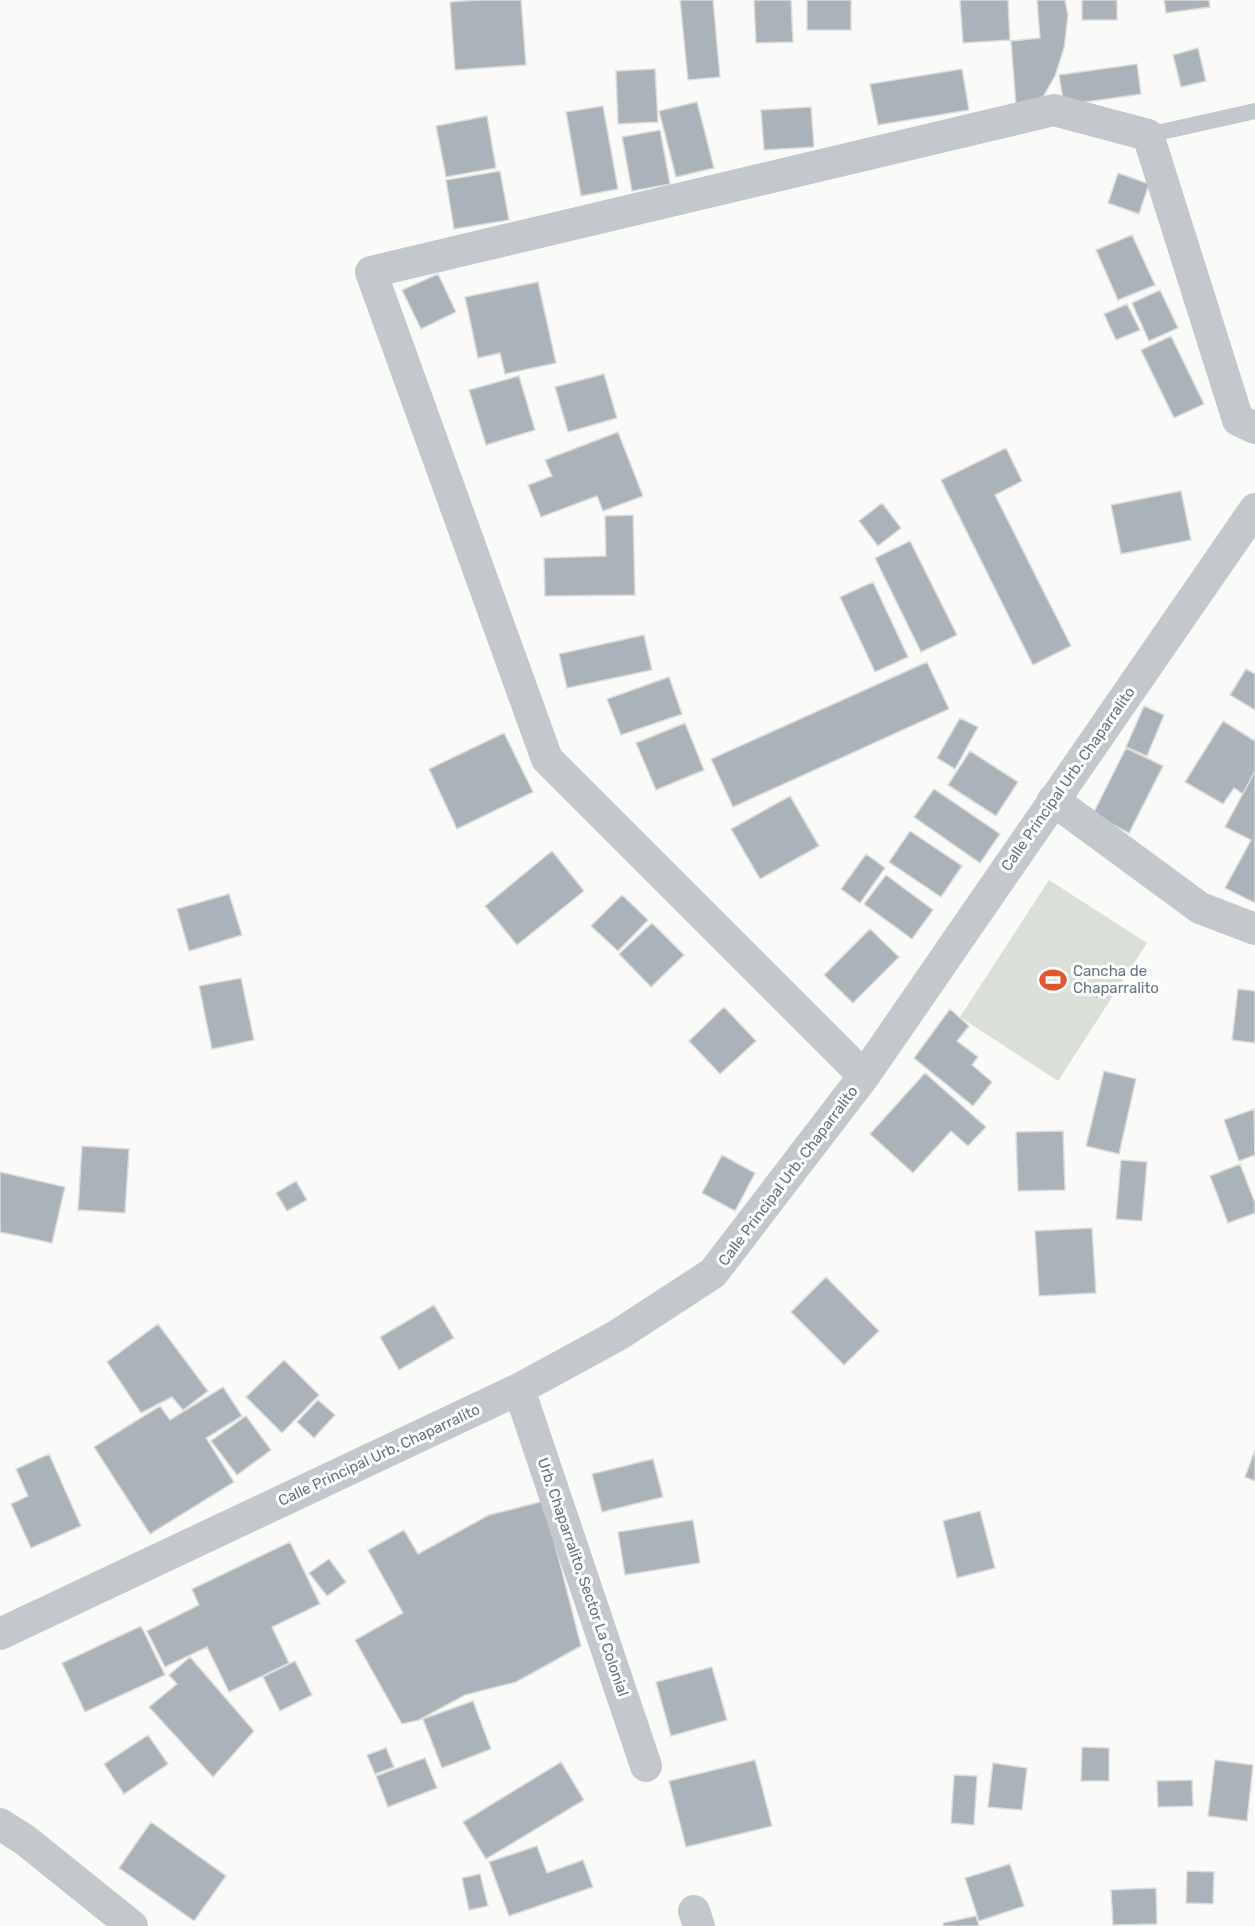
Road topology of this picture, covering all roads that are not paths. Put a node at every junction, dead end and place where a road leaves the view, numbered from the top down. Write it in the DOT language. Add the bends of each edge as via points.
graph roads {
  1 [pos="1255,111"];
  2 [pos="1148,135"];
  3 [pos="1255,428"];
  4 [pos="1255,509"];
  5 [pos="1053,800"];
  6 [pos="1255,929"];
  7 [pos="864,1076"];
  8 [pos="519,1389"];
  9 [pos="0,1634"];
  10 [pos="646,1766"];
  11 [pos="8,1835"];
  12 [pos="132,1926"];
  1 -- 2 [label="lane"];
  2 -- 3 [label="street" via="1238,420"];
  2 -- 7 [label="street" via="1054,110 371,272 547,759"];
  4 -- 5 [label="street, Calle Principal Urb. Chaparralito"];
  5 -- 6 [label="street" via="1200,908"];
  5 -- 7 [label="street, Calle Principal Urb. Chaparralito"];
  7 -- 8 [label="street, Calle Principal Urb. Chaparralito" via="713,1273 618,1335"];
  8 -- 9 [label="street, Calle Principal Urb. Chaparralito"];
  8 -- 10 [label="street, Urb. Chaparralito, Sector La Colonial"];
  11 -- 12 [label="street"];
}
